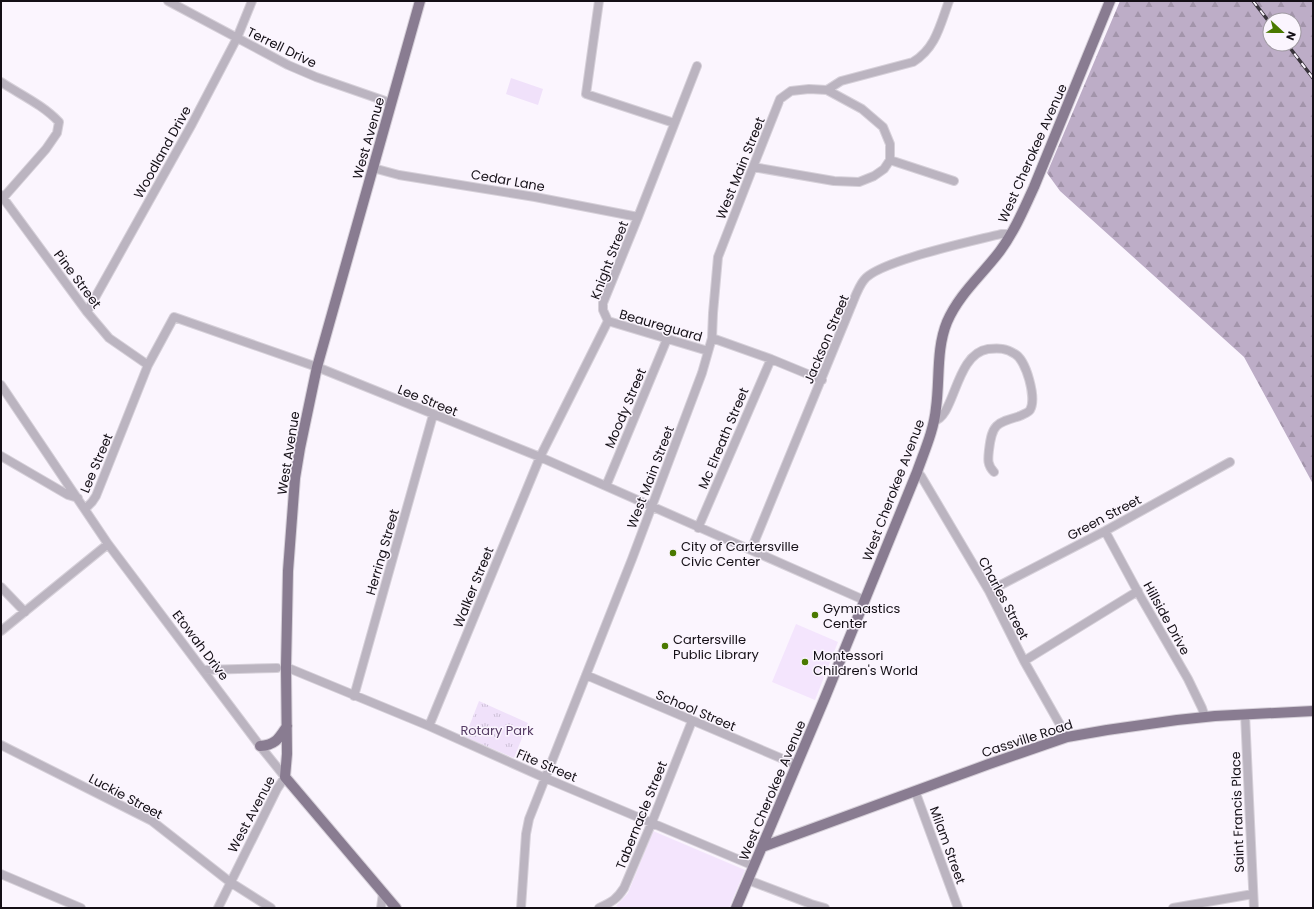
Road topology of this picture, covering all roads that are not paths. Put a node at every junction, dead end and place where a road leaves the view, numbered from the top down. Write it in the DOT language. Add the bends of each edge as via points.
graph roads {
  1 [pos="168,1"];
  2 [pos="252,1"];
  3 [pos="420,1"];
  4 [pos="600,1"];
  5 [pos="949,1"];
  6 [pos="1110,1"];
  7 [pos="237,38"];
  8 [pos="697,66"];
  9 [pos="1,82"];
  10 [pos="827,90"];
  11 [pos="391,103"];
  12 [pos="674,123"];
  13 [pos="890,160"];
  14 [pos="753,167"];
  15 [pos="373,168"];
  16 [pos="954,181"];
  17 [pos="2,196"];
  18 [pos="638,217"];
  19 [pos="1011,234"];
  20 [pos="88,312"];
  21 [pos="608,322"];
  22 [pos="712,338"];
  23 [pos="667,339"];
  24 [pos="708,351"];
  25 [pos="771,359"];
  26 [pos="148,365"];
  27 [pos="317,367"];
  28 [pos="822,380"];
  29 [pos="1,385"];
  30 [pos="433,415"];
  31 [pos="934,421"];
  32 [pos="1,456"];
  33 [pos="540,457"];
  34 [pos="1230,462"];
  35 [pos="917,472"];
  36 [pos="994,472"];
  37 [pos="606,486"];
  38 [pos="78,498"];
  39 [pos="652,506"];
  40 [pos="84,509"];
  41 [pos="698,528"];
  42 [pos="1105,531"];
  43 [pos="108,544"];
  44 [pos="751,550"];
  45 [pos="1,587"];
  46 [pos="988,591"];
  47 [pos="1138,591"];
  48 [pos="864,600"];
  49 [pos="25,612"];
  50 [pos="1,631"];
  51 [pos="1024,661"];
  52 [pos="282,668"];
  53 [pos="203,670"];
  54 [pos="586,675"];
  55 [pos="354,696"];
  56 [pos="1313,711"];
  57 [pos="1245,714"];
  58 [pos="1205,717"];
  59 [pos="692,721"];
  60 [pos="287,726"];
  61 [pos="429,726"];
  62 [pos="1067,737"];
  63 [pos="1,745"];
  64 [pos="260,746"];
  65 [pos="797,765"];
  66 [pos="285,777"];
  67 [pos="545,778"];
  68 [pos="915,791"];
  69 [pos="652,822"];
  70 [pos="771,825"];
  71 [pos="789,837"];
  72 [pos="762,847"];
  73 [pos="754,866"];
  74 [pos="1,874"];
  75 [pos="748,880"];
  76 [pos="230,882"];
  77 [pos="383,893"];
  78 [pos="1253,894"];
  79 [pos="67,905"];
  80 [pos="810,906"];
  81 [pos="81,908"];
  82 [pos="218,908"];
  83 [pos="271,908"];
  84 [pos="381,908"];
  85 [pos="396,908"];
  86 [pos="521,908"];
  87 [pos="599,908"];
  88 [pos="736,908"];
  89 [pos="825,908"];
  90 [pos="958,908"];
  91 [pos="1173,908"];
  92 [pos="1254,908"];
  1 -- 7 [label="street, Terrell Drive"];
  2 -- 7 [label="street, Woodland Drive"];
  3 -- 11 [label="main road, West Avenue"];
  4 -- 12 [label="street" via="586,94"];
  5 -- 10 [label="street" via="934,42 923,56 913,62 841,81"];
  6 -- 19 [label="main road, West Cherokee Avenue" via="1034,187"];
  7 -- 11 [label="street, Terrell Drive" via="288,66"];
  7 -- 20 [label="street, Woodland Drive"];
  8 -- 12 [label="street, Knight Street"];
  9 -- 17 [label="street" via="59,122 57,133 46,148"];
  10 -- 13 [label="street" via="862,109 883,127 890,144"];
  10 -- 14 [label="street, West Main Street" via="791,91 780,99"];
  11 -- 15 [label="main road, West Avenue"];
  12 -- 18 [label="street, Knight Street"];
  13 -- 14 [label="street" via="884,169 859,182 834,181"];
  13 -- 16 [label="street"];
  14 -- 22 [label="street, West Main Street" via="718,257"];
  15 -- 18 [label="street, Cedar Lane" via="399,175"];
  15 -- 27 [label="main road, West Avenue"];
  17 -- 20 [label="street, Pine Street"];
  18 -- 21 [label="street, Knight Street" via="603,304"];
  19 -- 28 [label="street, Jackson Street" via="1001,234 941,249 888,265 874,272 864,280 850,309"];
  19 -- 31 [label="main road, West Cherokee Avenue" via="961,297 946,324 940,352"];
  20 -- 26 [label="street, Pine Street" via="109,338"];
  21 -- 23 [label="street, Beaureguard"];
  21 -- 33 [label="street"];
  22 -- 24 [label="street, West Main Street"];
  22 -- 25 [label="street"];
  23 -- 24 [label="street, Beaureguard"];
  23 -- 37 [label="street, Moody Street"];
  24 -- 39 [label="street, West Main Street"];
  25 -- 28 [label="street"];
  25 -- 41 [label="street, Mc Elreath Street"];
  26 -- 27 [label="street, Lee Street" via="174,317"];
  26 -- 40 [label="street, Lee Street" via="96,496"];
  27 -- 30 [label="street, Lee Street"];
  27 -- 52 [label="main road, West Avenue" via="295,478"];
  28 -- 44 [label="street, Jackson Street"];
  29 -- 38 [label="street, Etowah Drive"];
  30 -- 33 [label="street, Lee Street"];
  30 -- 55 [label="street, Herring Street"];
  31 -- 35 [label="main road, West Cherokee Avenue"];
  31 -- 36 [label="street" via="937,421 946,410 966,366 974,355 998,348 1018,356 1025,368 1032,391 1032,403 1027,413 996,424 990,440 988,460"];
  32 -- 38 [label="street" via="68,495"];
  33 -- 37 [label="street, Lee Street"];
  33 -- 61 [label="street, Walker Street"];
  34 -- 42 [label="street, Green Street"];
  35 -- 46 [label="street, Charles Street"];
  35 -- 48 [label="main road, West Cherokee Avenue"];
  37 -- 39 [label="street, Lee Street"];
  38 -- 40 [label="street, Etowah Drive"];
  39 -- 41 [label="street, Lee Street"];
  39 -- 54 [label="street, West Main Street"];
  40 -- 43 [label="street, Etowah Drive"];
  41 -- 44 [label="street, Lee Street"];
  42 -- 46 [label="street, Green Street"];
  42 -- 47 [label="street, Hillside Drive"];
  43 -- 49 [label="street"];
  43 -- 53 [label="street, Etowah Drive"];
  44 -- 48 [label="street, Lee Street"];
  45 -- 49 [label="street"];
  46 -- 51 [label="street, Charles Street"];
  47 -- 51 [label="street"];
  47 -- 58 [label="street, Hillside Drive" via="1188,679"];
  48 -- 65 [label="main road, West Cherokee Avenue"];
  49 -- 50 [label="street"];
  51 -- 62 [label="street, Charles Street"];
  52 -- 53 [label="street, Fite Street"];
  52 -- 55 [label="street, Fite Street"];
  52 -- 60 [label="main road, West Avenue"];
  53 -- 64 [label="street, Etowah Drive"];
  54 -- 59 [label="street, School Street"];
  54 -- 67 [label="street, West Main Street"];
  55 -- 61 [label="street, Fite Street"];
  56 -- 57 [label="main road, Cassville Road"];
  57 -- 58 [label="main road, Cassville Road"];
  57 -- 78 [label="street, Saint Francis Place"];
  58 -- 62 [label="main road, Cassville Road"];
  59 -- 65 [label="street, School Street"];
  59 -- 69 [label="street, Tabernacle Street"];
  60 -- 64 [label="main road" via="274,743"];
  60 -- 66 [label="main road, West Avenue"];
  61 -- 67 [label="street, Fite Street"];
  62 -- 68 [label="main road, Cassville Road"];
  63 -- 76 [label="street, Luckie Street" via="152,821"];
  64 -- 66 [label="street, Etowah Drive"];
  65 -- 70 [label="main road, West Cherokee Avenue"];
  66 -- 76 [label="street, West Avenue"];
  66 -- 77 [label="main road, Etowah Drive"];
  67 -- 69 [label="street, Fite Street"];
  67 -- 86 [label="street, West Main Street" via="526,834"];
  68 -- 71 [label="main road, Cassville Road"];
  68 -- 90 [label="street, Milam Street"];
  69 -- 73 [label="street, Fite Street"];
  69 -- 87 [label="street, Tabernacle Street" via="624,888 618,897"];
  70 -- 71 [label="main road" via="778,833"];
  70 -- 72 [label="main road, West Cherokee Avenue"];
  71 -- 72 [label="main road, Cassville Road"];
  72 -- 73 [label="main road, West Cherokee Avenue"];
  73 -- 75 [label="main road, West Cherokee Avenue"];
  74 -- 79 [label="street"];
  75 -- 80 [label="street"];
  75 -- 88 [label="main road, West Cherokee Avenue"];
  76 -- 82 [label="street, West Avenue"];
  76 -- 83 [label="street, Luckie Street"];
  77 -- 84 [label="street"];
  77 -- 85 [label="main road, Etowah Drive"];
  78 -- 91 [label="street"];
  78 -- 92 [label="street, Saint Francis Place"];
  79 -- 81 [label="street"];
  80 -- 89 [label="street"];
}
